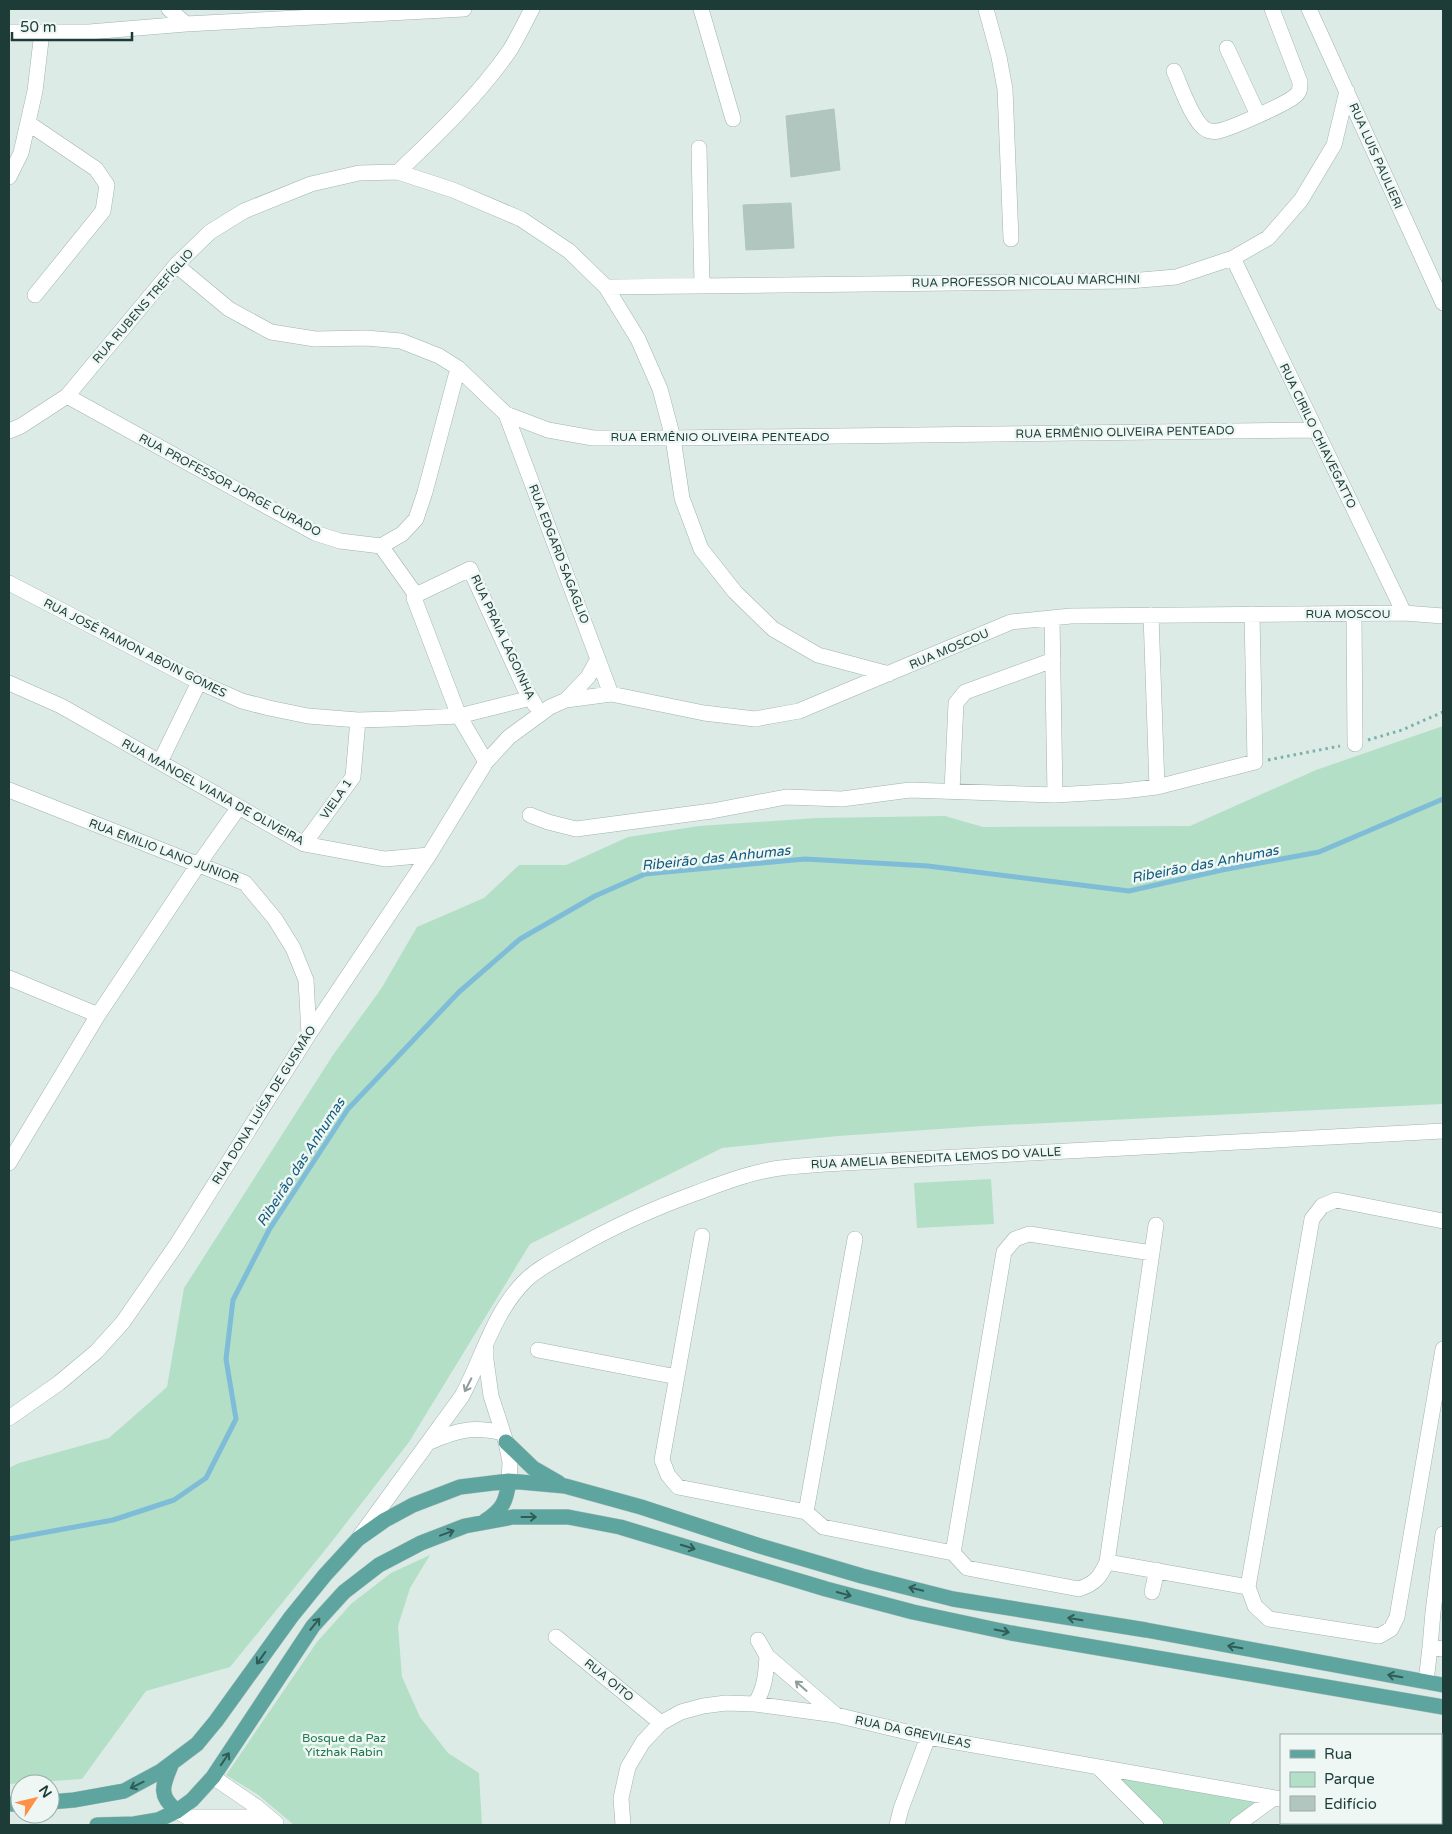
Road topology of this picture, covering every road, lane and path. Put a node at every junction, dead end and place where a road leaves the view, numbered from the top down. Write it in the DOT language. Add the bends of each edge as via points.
graph roads {
  1 [pos="168,9"];
  2 [pos="464,9"];
  3 [pos="532,9"];
  4 [pos="701,9"];
  5 [pos="986,9"];
  6 [pos="1272,9"];
  7 [pos="1309,9"];
  8 [pos="186,24"];
  9 [pos="9,32"];
  10 [pos="42,32"];
  11 [pos="1227,48"];
  12 [pos="1174,71"];
  13 [pos="1347,91"];
  14 [pos="1258,115"];
  15 [pos="733,120"];
  16 [pos="28,123"];
  17 [pos="699,148"];
  18 [pos="398,172"];
  19 [pos="9,177"];
  20 [pos="1011,239"];
  21 [pos="1233,258"];
  22 [pos="176,265"];
  23 [pos="702,285"];
  24 [pos="606,287"];
  25 [pos="35,295"];
  26 [pos="1443,303"];
  27 [pos="458,368"];
  28 [pos="67,396"];
  29 [pos="506,414"];
  30 [pos="1316,430"];
  31 [pos="9,431"];
  32 [pos="673,438"];
  33 [pos="381,546"];
  34 [pos="9,583"];
  35 [pos="416,595"];
  36 [pos="1404,613"];
  37 [pos="1252,614"];
  38 [pos="1354,614"];
  39 [pos="1151,615"];
  40 [pos="1443,616"];
  41 [pos="1052,618"];
  42 [pos="598,659"];
  43 [pos="1053,660"];
  44 [pos="889,674"];
  45 [pos="199,682"];
  46 [pos="9,683"];
  47 [pos="611,694"];
  48 [pos="566,700"];
  49 [pos="533,702"];
  50 [pos="1443,712"];
  51 [pos="458,716"];
  52 [pos="358,720"];
  53 [pos="1355,744"];
  54 [pos="160,762"];
  55 [pos="486,762"];
  56 [pos="1255,762"];
  57 [pos="1157,787"];
  58 [pos="9,790"];
  59 [pos="952,791"];
  60 [pos="1055,795"];
  61 [pos="238,807"];
  62 [pos="530,814"];
  63 [pos="304,844"];
  64 [pos="429,855"];
  65 [pos="198,865"];
  66 [pos="9,978"];
  67 [pos="98,1015"];
  68 [pos="309,1034"];
  69 [pos="1443,1131"];
  70 [pos="9,1163"];
  71 [pos="1443,1221"];
  72 [pos="1156,1225"];
  73 [pos="702,1236"];
  74 [pos="855,1239"];
  75 [pos="1152,1253"];
  76 [pos="486,1340"];
  77 [pos="1443,1349"];
  78 [pos="538,1350"];
  79 [pos="676,1377"];
  80 [pos="9,1418"];
  81 [pos="505,1438"];
  82 [pos="428,1443"];
  83 [pos="509,1480"];
  84 [pos="565,1486"];
  85 [pos="806,1512"];
  86 [pos="481,1523"];
  87 [pos="1443,1534"];
  88 [pos="358,1540"];
  89 [pos="953,1553"];
  90 [pos="1107,1562"];
  91 [pos="1157,1570"];
  92 [pos="1248,1587"];
  93 [pos="1152,1592"];
  94 [pos="556,1637"];
  95 [pos="758,1640"];
  96 [pos="1437,1648"];
  97 [pos="767,1656"];
  98 [pos="1426,1682"];
  99 [pos="1443,1685"];
  100 [pos="755,1704"];
  101 [pos="1443,1707"];
  102 [pos="836,1715"];
  103 [pos="662,1723"];
  104 [pos="928,1737"];
  105 [pos="172,1763"];
  106 [pos="1098,1767"];
  107 [pos="213,1777"];
  108 [pos="1278,1798"];
  109 [pos="60,1801"];
  110 [pos="177,1812"];
  111 [pos="97,1825"];
  112 [pos="277,1825"];
  113 [pos="623,1825"];
  114 [pos="897,1825"];
  115 [pos="1156,1825"];
  116 [pos="1237,1825"];
  1 -- 8 [label="street"];
  2 -- 8 [label="street"];
  3 -- 18 [label="street" via="511,48 482,88"];
  4 -- 15 [label="street"];
  5 -- 20 [label="street" via="1006,89"];
  6 -- 14 [label="street" via="1294,61 1300,90 1295,96"];
  7 -- 13 [label="street, RUA LUIS PAULIERI"];
  8 -- 10 [label="street" via="88,32"];
  9 -- 10 [label="street"];
  10 -- 16 [label="street"];
  11 -- 14 [label="street"];
  12 -- 14 [label="street" via="1193,114 1208,130 1219,131"];
  13 -- 21 [label="street, RUA PROFESSOR NICOLAU MARCHINI" via="1334,145 1301,200 1268,238"];
  13 -- 26 [label="street, RUA LUIS PAULIERI"];
  16 -- 19 [label="street" via="21,152"];
  16 -- 25 [label="street" via="96,169 107,185 102,211"];
  17 -- 23 [label="street"];
  18 -- 22 [label="street, RUA RUBENS TREFÍGLIO" via="359,173 311,184 244,211 210,232"];
  18 -- 24 [label="street, RUA RUBENS TREFÍGLIO" via="453,190 521,219 570,251"];
  21 -- 23 [label="street, RUA PROFESSOR NICOLAU MARCHINI" via="1176,276 1128,281"];
  21 -- 30 [label="street, RUA CIRILO CHIAVEGATTO"];
  22 -- 27 [label="street, RUA ERMÊNIO OLIVEIRA PENTEADO" via="229,309 272,332 315,339 401,341 439,356"];
  22 -- 28 [label="street, RUA RUBENS TREFÍGLIO"];
  23 -- 24 [label="street, RUA PROFESSOR NICOLAU MARCHINI"];
  24 -- 32 [label="street, RUA RUBENS TREFÍGLIO" via="638,339 660,389"];
  27 -- 29 [label="street, RUA ERMÊNIO OLIVEIRA PENTEADO"];
  27 -- 33 [label="street" via="416,520 402,534"];
  28 -- 31 [label="street, RUA RUBENS TREFÍGLIO"];
  28 -- 33 [label="street, RUA PROFESSOR JORGE CURADO" via="315,533 340,541"];
  29 -- 32 [label="street, RUA ERMÊNIO OLIVEIRA PENTEADO" via="548,430 593,438"];
  29 -- 42 [label="street, RUA EDGARD SAGAGLIO"];
  30 -- 32 [label="street, RUA ERMÊNIO OLIVEIRA PENTEADO"];
  30 -- 36 [label="street, RUA CIRILO CHIAVEGATTO"];
  32 -- 44 [label="street, RUA RUBENS TREFÍGLIO" via="682,498 701,549 735,592 773,629 818,655"];
  33 -- 35 [label="street"];
  34 -- 45 [label="street, RUA JOSÉ RAMON ABOIN GOMES"];
  35 -- 49 [label="street, RUA PRAIA LAGOINHA" via="470,569"];
  35 -- 51 [label="street" via="414,598"];
  36 -- 38 [label="street, RUA MOSCOU"];
  36 -- 40 [label="street, RUA MOSCOU"];
  37 -- 38 [label="street, RUA MOSCOU"];
  37 -- 39 [label="street, RUA MOSCOU"];
  37 -- 56 [label="street"];
  38 -- 53 [label="street"];
  39 -- 41 [label="street, RUA MOSCOU"];
  39 -- 57 [label="street"];
  41 -- 43 [label="street"];
  41 -- 44 [label="street, RUA MOSCOU" via="1011,622"];
  42 -- 47 [label="street, RUA EDGARD SAGAGLIO"];
  42 -- 48 [label="street" via="588,677"];
  43 -- 59 [label="street" via="964,692 956,703"];
  43 -- 60 [label="street"];
  44 -- 47 [label="street, RUA MOSCOU" via="799,711 755,719 704,713"];
  45 -- 52 [label="street, RUA JOSÉ RAMON ABOIN GOMES" via="242,701 269,708 308,716"];
  45 -- 54 [label="street"];
  46 -- 54 [label="street, RUA MANOEL VIANA DE OLIVEIRA" via="61,706"];
  47 -- 48 [label="street, RUA MOSCOU"];
  48 -- 55 [label="street, RUA MOSCOU" via="550,707 509,737"];
  49 -- 51 [label="street, RUA JOSÉ RAMON ABOIN GOMES"];
  50 -- 53 [label="path" via="1402,730"];
  51 -- 52 [label="street, RUA JOSÉ RAMON ABOIN GOMES"];
  51 -- 55 [label="street"];
  52 -- 63 [label="street, VIELA 1" via="353,777"];
  53 -- 56 [label="path"];
  54 -- 61 [label="street, RUA MANOEL VIANA DE OLIVEIRA"];
  55 -- 64 [label="street, RUA DONA LUÍSA DE GUSMÃO"];
  56 -- 57 [label="street"];
  57 -- 60 [label="street"];
  58 -- 65 [label="street, RUA EMILIO LANO JUNIOR"];
  59 -- 60 [label="street"];
  59 -- 62 [label="street" via="910,790 842,799 786,797 712,812 576,829"];
  61 -- 63 [label="street, RUA MANOEL VIANA DE OLIVEIRA"];
  61 -- 65 [label="street"];
  63 -- 64 [label="street, RUA MANOEL VIANA DE OLIVEIRA" via="385,860"];
  64 -- 68 [label="street, RUA DONA LUÍSA DE GUSMÃO"];
  65 -- 67 [label="street"];
  65 -- 68 [label="street, RUA EMILIO LANO JUNIOR" via="245,883 275,919 293,948 306,980"];
  66 -- 67 [label="street"];
  67 -- 70 [label="street"];
  68 -- 80 [label="street, RUA DONA LUÍSA DE GUSMÃO" via="177,1244 123,1322 96,1352"];
  69 -- 76 [label="street, RUA AMELIA BENEDITA LEMOS DO VALLE" via="778,1168 729,1181 595,1236 526,1280 504,1306"];
  71 -- 92 [label="street" via="1336,1200 1322,1206 1312,1220"];
  72 -- 75 [label="street"];
  73 -- 79 [label="street"];
  74 -- 85 [label="street"];
  75 -- 89 [label="street" via="1029,1234 1015,1239 1004,1252"];
  75 -- 90 [label="street"];
  76 -- 81 [label="street" via="490,1396"];
  76 -- 82 [label="street, RUA AMELIA BENEDITA LEMOS DO VALLE, one-way" via="462,1396"];
  77 -- 92 [label="street" via="1397,1617 1391,1629 1379,1636 1269,1619 1255,1606"];
  78 -- 79 [label="street"];
  79 -- 85 [label="street" via="662,1460 668,1476 678,1487"];
  81 -- 82 [label="street" via="485,1429 470,1429"];
  81 -- 83 [label="street" via="510,1462"];
  81 -- 84 [label="main road" via="533,1468"];
  82 -- 88 [label="street, RUA AMELIA BENEDITA LEMOS DO VALLE"];
  83 -- 84 [label="main road"];
  83 -- 86 [label="main road" via="504,1503 497,1513"];
  83 -- 88 [label="main road" via="460,1487 413,1505"];
  98 -- 84 [label="main road, one-way" via="1146,1630 953,1599 862,1576"];
  85 -- 89 [label="street" via="823,1527"];
  86 -- 101 [label="main road, one-way" via="513,1517 568,1518 620,1527 913,1612 1011,1633"];
  107 -- 86 [label="main road, one-way" via="313,1626 344,1592 379,1565 421,1543"];
  87 -- 96 [label="street" via="1432,1612"];
  88 -- 105 [label="main road, one-way" via="291,1616 216,1722 197,1744"];
  89 -- 90 [label="street" via="967,1568 1080,1589 1102,1574"];
  90 -- 91 [label="street"];
  91 -- 92 [label="street"];
  91 -- 93 [label="street"];
  94 -- 103 [label="street, RUA OITO"];
  95 -- 97 [label="street"];
  96 -- 98 [label="street"];
  97 -- 100 [label="street" via="764,1685"];
  102 -- 97 [label="street, one-way"];
  98 -- 99 [label="main road"];
  100 -- 102 [label="street, RUA DA GREVILEAS"];
  100 -- 103 [label="street, RUA DA GREVILEAS" via="726,1702 703,1706 681,1712"];
  102 -- 104 [label="street, RUA DA GREVILEAS"];
  103 -- 113 [label="street, RUA DA GREVILEAS" via="643,1742 628,1767 621,1798"];
  104 -- 106 [label="street, RUA DA GREVILEAS"];
  104 -- 114 [label="street"];
  105 -- 109 [label="main road, one-way" via="124,1791"];
  105 -- 110 [label="main road" via="164,1795 166,1802"];
  106 -- 108 [label="street, RUA DA GREVILEAS"];
  106 -- 115 [label="street"];
  107 -- 110 [label="main road"];
  107 -- 112 [label="street" via="257,1806"];
  108 -- 116 [label="street"];
  110 -- 111 [label="main road" via="158,1820 134,1824"];
  110 -- 112 [label="street" via="187,1817 249,1817"];
}
